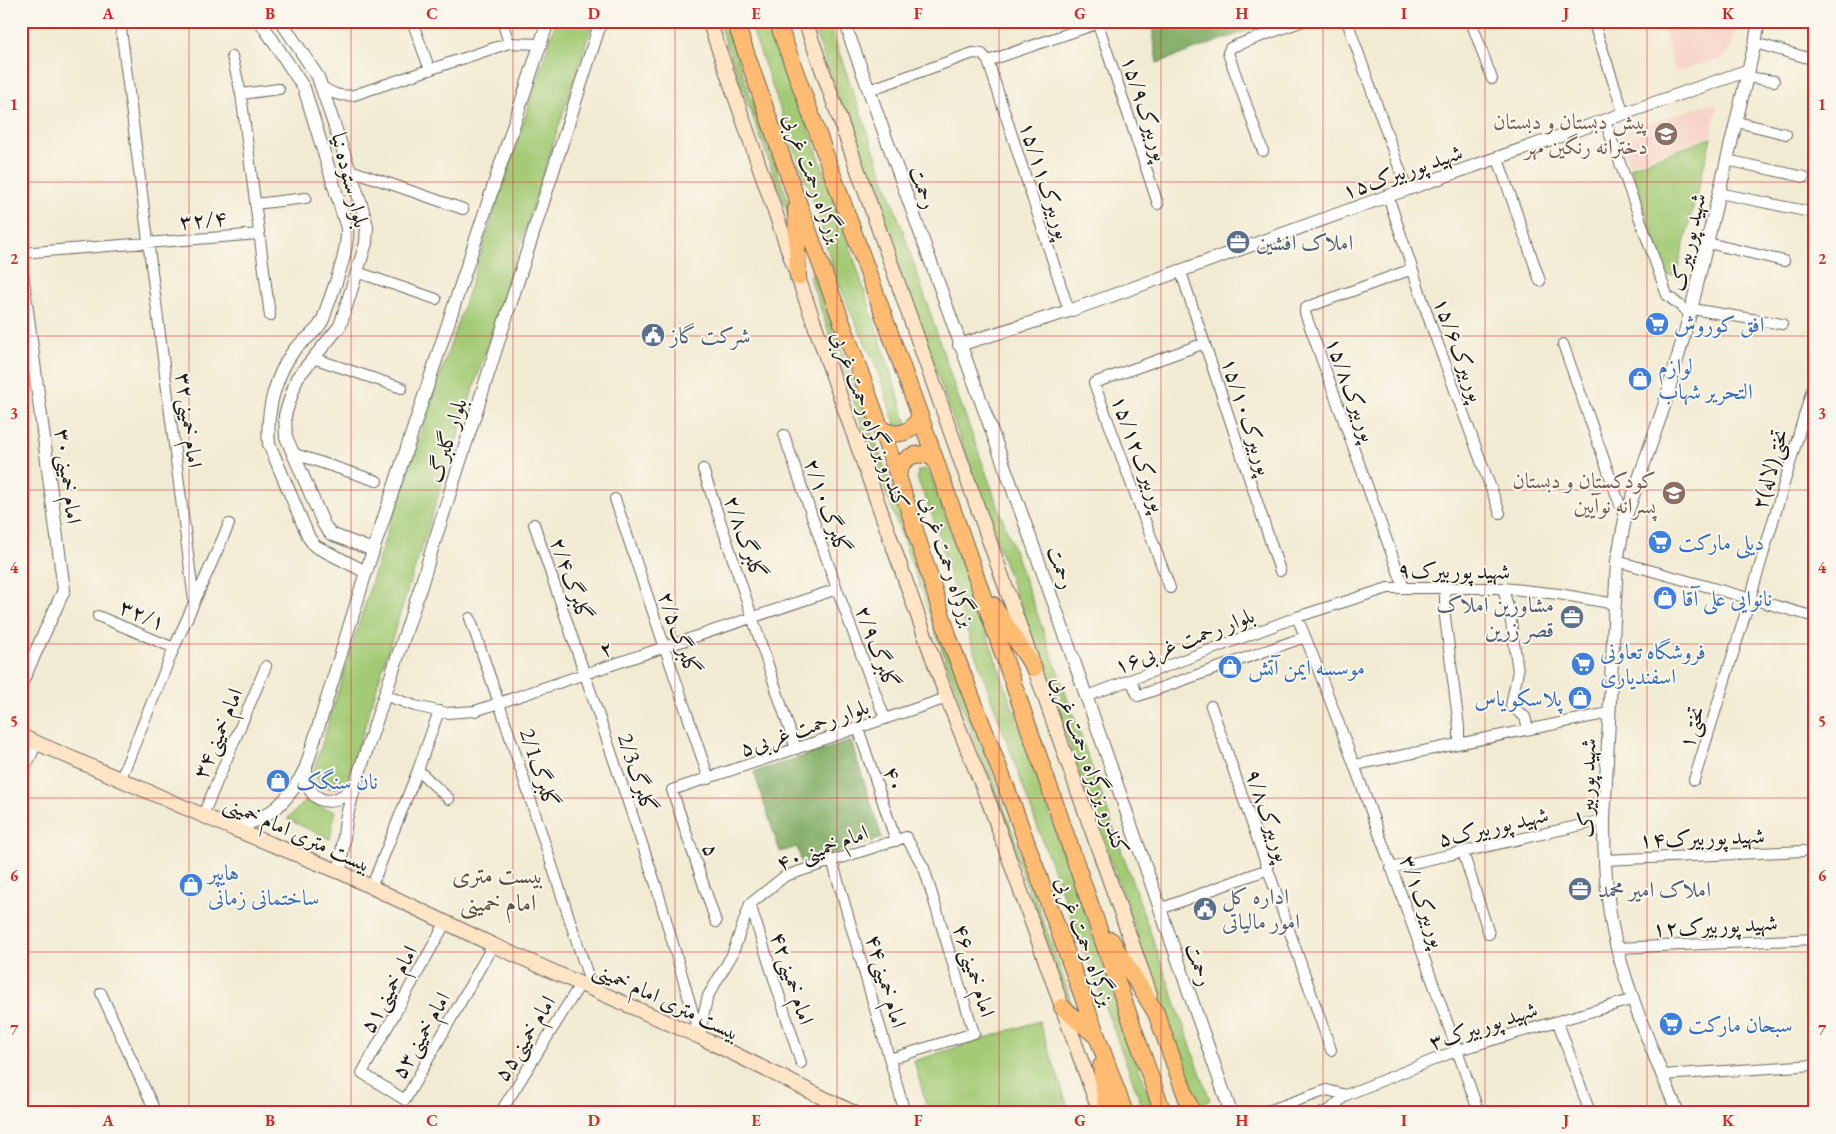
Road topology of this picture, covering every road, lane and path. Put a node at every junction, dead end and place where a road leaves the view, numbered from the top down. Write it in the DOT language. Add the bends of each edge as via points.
graph roads {
  1 [pos="120,21"];
  2 [pos="260,21"];
  3 [pos="281,21"];
  4 [pos="412,21"];
  5 [pos="502,21"];
  6 [pos="548,21"];
  7 [pos="601,21"];
  8 [pos="709,21"];
  9 [pos="735,21"];
  10 [pos="778,21"];
  11 [pos="805,21"];
  12 [pos="844,21"];
  13 [pos="851,21"];
  14 [pos="1303,21"];
  15 [pos="1348,21"];
  16 [pos="1471,21"];
  17 [pos="1593,21"];
  18 [pos="1759,21"];
  19 [pos="850,38"];
  20 [pos="509,43"];
  21 [pos="1755,43"];
  22 [pos="541,44"];
  23 [pos="232,56"];
  24 [pos="1815,60"];
  25 [pos="988,61"];
  26 [pos="430,70"];
  27 [pos="1748,74"];
  28 [pos="1492,79"];
  29 [pos="1774,82"];
  30 [pos="321,86"];
  31 [pos="279,89"];
  32 [pos="869,90"];
  33 [pos="241,94"];
  34 [pos="1624,114"];
  35 [pos="1604,121"];
  36 [pos="1737,122"];
  37 [pos="1786,134"];
  38 [pos="1263,151"];
  39 [pos="1498,158"];
  40 [pos="1727,160"];
  41 [pos="350,170"];
  42 [pos="1804,177"];
  43 [pos="1407,190"];
  44 [pos="1719,193"];
  45 [pos="795,194"];
  46 [pos="1388,196"];
  47 [pos="306,198"];
  48 [pos="255,204"];
  49 [pos="1158,204"];
  50 [pos="463,209"];
  51 [pos="1815,213"];
  52 [pos="259,234"];
  53 [pos="150,243"];
  54 [pos="1708,243"];
  55 [pos="21,253"];
  56 [pos="1784,262"];
  57 [pos="21,265"];
  58 [pos="1412,269"];
  59 [pos="357,272"];
  60 [pos="1180,272"];
  61 [pos="798,277"];
  62 [pos="1540,281"];
  63 [pos="436,299"];
  64 [pos="1069,311"];
  65 [pos="1691,311"];
  66 [pos="270,316"];
  67 [pos="1782,324"];
  68 [pos="1204,343"];
  69 [pos="1563,344"];
  70 [pos="959,345"];
  71 [pos="313,358"];
  72 [pos="1815,379"];
  73 [pos="402,388"];
  74 [pos="920,416"];
  75 [pos="881,430"];
  76 [pos="784,435"];
  77 [pos="292,453"];
  78 [pos="935,459"];
  79 [pos="703,469"];
  80 [pos="898,476"];
  81 [pos="377,482"];
  82 [pos="615,499"];
  83 [pos="1500,513"];
  84 [pos="1625,519"];
  85 [pos="229,524"];
  86 [pos="534,524"];
  87 [pos="340,538"];
  88 [pos="373,550"];
  89 [pos="332,555"];
  90 [pos="1617,560"];
  91 [pos="1280,571"];
  92 [pos="366,572"];
  93 [pos="978,581"];
  94 [pos="1170,588"];
  95 [pos="1404,588"];
  96 [pos="1445,588"];
  97 [pos="1503,588"];
  98 [pos="837,589"];
  99 [pos="1750,599"];
  100 [pos="194,601"];
  101 [pos="1614,604"];
  102 [pos="98,616"];
  103 [pos="753,617"];
  104 [pos="1297,617"];
  105 [pos="1815,617"];
  106 [pos="470,618"];
  107 [pos="1305,637"];
  108 [pos="174,648"];
  109 [pos="666,648"];
  110 [pos="266,666"];
  111 [pos="1034,668"];
  112 [pos="585,674"];
  113 [pos="1131,680"];
  114 [pos="21,684"];
  115 [pos="384,695"];
  116 [pos="1085,697"];
  117 [pos="947,698"];
  118 [pos="499,703"];
  119 [pos="1211,706"];
  120 [pos="439,711"];
  121 [pos="1609,713"];
  122 [pos="885,719"];
  123 [pos="858,728"];
  124 [pos="1528,729"];
  125 [pos="21,736"];
  126 [pos="37,743"];
  127 [pos="1459,743"];
  128 [pos="796,749"];
  129 [pos="1355,765"];
  130 [pos="306,767"];
  131 [pos="418,770"];
  132 [pos="21,777"];
  133 [pos="121,778"];
  134 [pos="709,779"];
  135 [pos="1694,780"];
  136 [pos="355,785"];
  137 [pos="672,790"];
  138 [pos="449,799"];
  139 [pos="203,815"];
  140 [pos="1604,820"];
  141 [pos="234,829"];
  142 [pos="901,839"];
  143 [pos="1803,851"];
  144 [pos="1463,852"];
  145 [pos="832,860"];
  146 [pos="1604,860"];
  147 [pos="1392,868"];
  148 [pos="1268,869"];
  149 [pos="340,872"];
  150 [pos="372,888"];
  151 [pos="750,904"];
  152 [pos="1160,909"];
  153 [pos="1095,914"];
  154 [pos="446,922"];
  155 [pos="716,922"];
  156 [pos="1489,934"];
  157 [pos="1815,939"];
  158 [pos="493,945"];
  159 [pos="1617,948"];
  160 [pos="586,986"];
  161 [pos="101,993"];
  162 [pos="1634,999"];
  163 [pos="1062,1007"];
  164 [pos="1156,1013"];
  165 [pos="1558,1022"];
  166 [pos="700,1037"];
  167 [pos="1097,1038"];
  168 [pos="1331,1050"];
  169 [pos="1458,1050"];
  170 [pos="890,1059"];
  171 [pos="801,1063"];
  172 [pos="1815,1065"];
  173 [pos="362,1073"];
  174 [pos="1662,1074"];
  175 [pos="1346,1095"];
  176 [pos="156,1113"];
  177 [pos="500,1113"];
  178 [pos="854,1113"];
  179 [pos="906,1113"];
  180 [pos="1100,1113"];
  181 [pos="1107,1113"];
  182 [pos="1125,1113"];
  183 [pos="1163,1113"];
  184 [pos="1192,1113"];
  185 [pos="1231,1113"];
  186 [pos="1262,1113"];
  187 [pos="1322,1113"];
  188 [pos="1478,1113"];
  189 [pos="1590,1113"];
  190 [pos="1678,1113"];
  1 -- 53 [label="street, امام خمینی۳۲"];
  2 -- 89 [label="street, بلوار ستوده نیا" via="304,88 347,228 348,240 321,324 295,349 284,365 271,401 267,427 268,444 309,538 315,546"];
  3 -- 30 [label="street, بلوار ستوده نیا"];
  4 -- 26 [label="street"];
  5 -- 20 [label="street"];
  6 -- 22 [label="street, بلوار گلبرگ"];
  7 -- 115 [label="street, بلوار گلبرگ"];
  8 -- 61 [label="main road, کندرو بزرگراه رحمت غربی"];
  9 -- 45 [label="highway, بزرگراه رحمت غربی"];
  10 -- 74 [label="highway, بزرگراه رحمت غربی"];
  11 -- 111 [label="main road, کندرو بزرگراه رحمت غربی"];
  12 -- 19 [label="street"];
  13 -- 19 [label="street"];
  14 -- 38 [label="street" via="1237,45 1228,53"];
  15 -- 43 [label="street"];
  16 -- 28 [label="street"];
  17 -- 34 [label="street"];
  18 -- 21 [label="street, شهید پوربیرک"];
  19 -- 32 [label="street, رحمت"];
  20 -- 22 [label="street"];
  20 -- 26 [label="street"];
  21 -- 24 [label="street"];
  21 -- 27 [label="street, شهید پوربیرک"];
  22 -- 88 [label="street, بلوار گلبرگ"];
  23 -- 33 [label="street"];
  25 -- 32 [label="street" via="982,54 973,52"];
  25 -- 49 [label="street, پوربیرک۱۵/۹" via="1096,24"];
  25 -- 64 [label="street, پوربیرک۱۵/۱۱"];
  26 -- 30 [label="street" via="354,96 334,95"];
  27 -- 29 [label="street"];
  27 -- 34 [label="street, شهید پوربیرک۱۵"];
  27 -- 36 [label="street, شهید پوربیرک"];
  30 -- 41 [label="street, بلوار ستوده نیا"];
  31 -- 33 [label="street"];
  32 -- 70 [label="street, رحمت"];
  33 -- 48 [label="street"];
  34 -- 35 [label="street, شهید پوربیرک۱۵"];
  35 -- 39 [label="street, شهید پوربیرک۱۵"];
  35 -- 65 [label="street" via="1667,296"];
  36 -- 37 [label="street"];
  36 -- 40 [label="street, شهید پوربیرک"];
  39 -- 43 [label="street, شهید پوربیرک۱۵"];
  39 -- 62 [label="street"];
  40 -- 42 [label="street"];
  40 -- 44 [label="street, شهید پوربیرک"];
  41 -- 50 [label="street"];
  41 -- 59 [label="street, بلوار ستوده نیا" via="367,226 366,243"];
  43 -- 46 [label="street, شهید پوربیرک۱۵"];
  44 -- 51 [label="street"];
  44 -- 54 [label="street, شهید پوربیرک"];
  45 -- 61 [label="highway"];
  45 -- 75 [label="highway, بزرگراه رحمت غربی"];
  46 -- 58 [label="street, پوربیرک۱۵/۶"];
  46 -- 60 [label="street, شهید پوربیرک۱۵"];
  47 -- 48 [label="street"];
  48 -- 52 [label="street"];
  52 -- 53 [label="street, ۳۲/۴"];
  52 -- 66 [label="street"];
  53 -- 55 [label="street, ۳۲/۴"];
  53 -- 100 [label="street, امام خمینی۳۲"];
  54 -- 56 [label="street"];
  54 -- 65 [label="street, شهید پوربیرک"];
  57 -- 114 [label="street, امام خمینی۳۰" via="64,590"];
  58 -- 83 [label="street, پوربیرک۱۵/۶"];
  58 -- 95 [label="street, پوربیرک۱۵/۸" via="1305,309"];
  59 -- 63 [label="street"];
  59 -- 71 [label="street, بلوار ستوده نیا" via="340,326"];
  60 -- 64 [label="street, شهید پوربیرک۱۵"];
  60 -- 68 [label="street, پوربیرک۱۵/۱۰"];
  61 -- 117 [label="main road, کندرو بزرگراه رحمت غربی"];
  64 -- 70 [label="street, شهید پوربیرک۱۵"];
  65 -- 67 [label="street"];
  65 -- 84 [label="street, شهید پوربیرک" via="1664,406"];
  68 -- 91 [label="street, پوربیرک۱۵/۱۰"];
  68 -- 94 [label="street, پوربیرک۱۵/۱۲" via="1094,383"];
  69 -- 84 [label="street"];
  70 -- 116 [label="street, رحمت"];
  71 -- 73 [label="street"];
  71 -- 77 [label="street, بلوار ستوده نیا" via="296,378 285,415 286,437"];
  72 -- 99 [label="street, ۲تختی(لاله)"];
  74 -- 75 [label="highway" via="917,424 904,433"];
  74 -- 78 [label="highway, بزرگراه رحمت غربی"];
  75 -- 80 [label="highway, بزرگراه رحمت غربی"];
  76 -- 98 [label="street, گلبرگ۲/۱۰"];
  77 -- 81 [label="street"];
  77 -- 87 [label="street, بلوار ستوده نیا" via="324,525 330,534"];
  78 -- 80 [label="highway" via="922,454 908,457 902,462"];
  78 -- 93 [label="highway, بزرگراه رحمت غربی"];
  79 -- 103 [label="street, گلبرگ۲/۸"];
  80 -- 167 [label="highway, بزرگراه رحمت غربی" via="949,638"];
  82 -- 109 [label="street, گلبرگ۲/۵"];
  84 -- 90 [label="street, شهید پوربیرک"];
  85 -- 100 [label="street"];
  86 -- 112 [label="street, گلبرگ۲/۴"];
  87 -- 88 [label="street, بلوار ستوده نیا"];
  87 -- 89 [label="street" via="345,543 345,551"];
  88 -- 92 [label="street, بلوار گلبرگ"];
  89 -- 92 [label="street, بلوار ستوده نیا"];
  90 -- 99 [label="street"];
  90 -- 101 [label="street, شهید پوربیرک"];
  92 -- 130 [label="street, بلوار گلبرگ"];
  93 -- 111 [label="highway"];
  93 -- 153 [label="highway, بزرگراه رحمت غربی"];
  95 -- 96 [label="street, شهید پوربیرک۹"];
  95 -- 104 [label="street, شهید پوربیرک۹" via="1388,588"];
  96 -- 97 [label="street, شهید پوربیرک۹"];
  96 -- 127 [label="street" via="1445,617"];
  97 -- 101 [label="street, شهید پوربیرک۹"];
  97 -- 124 [label="street" via="1518,671 1511,706 1525,717"];
  98 -- 103 [label="street, ۲"];
  98 -- 122 [label="street, گلبرگ۲/۹"];
  99 -- 105 [label="street"];
  99 -- 135 [label="street, تختی۱"];
  100 -- 108 [label="street"];
  101 -- 121 [label="street, شهید پوربیرک"];
  102 -- 108 [label="street, ۳۲/۱"];
  103 -- 109 [label="street, ۲"];
  103 -- 128 [label="street, گلبرگ۲/۸"];
  104 -- 107 [label="street, پوربیرک۳/۱"];
  104 -- 113 [label="street, بلوار رحمت غربی۱۶"];
  106 -- 118 [label="street, 2/1گلبرگ"];
  107 -- 113 [label="street" via="1138,696"];
  107 -- 129 [label="street, پوربیرک۳/۱"];
  108 -- 133 [label="street"];
  109 -- 112 [label="street, ۲"];
  109 -- 134 [label="street, گلبرگ۲/۵"];
  110 -- 139 [label="street, امام خمینی۳۴"];
  111 -- 164 [label="main road, کندرو بزرگراه رحمت غربی"];
  112 -- 118 [label="street, ۲"];
  112 -- 166 [label="street, 2/3گلبرگ" via="656,885"];
  113 -- 116 [label="street, بلوار رحمت غربی۱۶"];
  115 -- 120 [label="street, ۲"];
  115 -- 136 [label="street, بلوار گلبرگ"];
  116 -- 152 [label="street, رحمت"];
  117 -- 122 [label="street, بلوار رحمت غربی۵"];
  117 -- 163 [label="main road, کندرو بزرگراه رحمت غربی" via="990,806"];
  118 -- 120 [label="street, ۲" via="475,711"];
  118 -- 160 [label="street, 2/1گلبرگ" via="546,845"];
  119 -- 148 [label="street, پوربیرک۹/۸"];
  120 -- 131 [label="street"];
  121 -- 124 [label="street"];
  121 -- 140 [label="street, شهید پوربیرک"];
  122 -- 123 [label="street, بلوار رحمت غربی۵"];
  123 -- 128 [label="street, بلوار رحمت غربی۵"];
  123 -- 142 [label="street, ۴۰"];
  124 -- 127 [label="street"];
  125 -- 126 [label="main road, بیست متری امام خمینی"];
  126 -- 132 [label="street"];
  126 -- 133 [label="main road, بیست متری امام خمینی"];
  127 -- 129 [label="street"];
  128 -- 134 [label="street, بلوار رحمت غربی۵"];
  129 -- 147 [label="street, پوربیرک۳/۱"];
  130 -- 136 [label="street" via="311,790 326,801 343,797"];
  130 -- 141 [label="street, بلوار گلبرگ" via="288,798 254,822"];
  131 -- 138 [label="street"];
  131 -- 150 [label="street"];
  133 -- 139 [label="main road, بیست متری امام خمینی"];
  134 -- 137 [label="street, بلوار رحمت غربی۵"];
  136 -- 149 [label="street, بلوار گلبرگ" via="346,819"];
  137 -- 155 [label="street, ۵"];
  139 -- 141 [label="main road, بیست متری امام خمینی"];
  140 -- 144 [label="street, شهید پوربیرک۵"];
  140 -- 146 [label="street, شهید پوربیرک"];
  141 -- 149 [label="main road, بیست متری امام خمینی"];
  142 -- 145 [label="street, امام خمینی۴۰"];
  142 -- 170 [label="street, امام خمینی۴۶" via="924,868 974,1033"];
  143 -- 146 [label="street, شهید پوربیرک۱۴"];
  144 -- 147 [label="street, شهید پوربیرک۵"];
  144 -- 156 [label="street"];
  145 -- 151 [label="street, امام خمینی۴۰" via="785,876"];
  145 -- 170 [label="street, ۴۴امام خمینی"];
  146 -- 159 [label="street, شهید پوربیرک"];
  147 -- 169 [label="street, پوربیرک۳/۱"];
  148 -- 152 [label="street"];
  148 -- 168 [label="street, پوربیرک۹/۸"];
  149 -- 150 [label="main road, بیست متری امام خمینی"];
  150 -- 154 [label="main road, بیست متری امام خمینی"];
  151 -- 166 [label="street" via="732,955 708,996"];
  151 -- 171 [label="street, امام خمینی۴۲"];
  152 -- 185 [label="street, رحمت"];
  153 -- 164 [label="highway"];
  153 -- 183 [label="highway, بزرگراه رحمت غربی"];
  154 -- 158 [label="main road, بیست متری امام خمینی"];
  154 -- 173 [label="street, امام خمینی۵۱"];
  157 -- 159 [label="street, شهید پوربیرک۱۲"];
  158 -- 160 [label="main road, بیست متری امام خمینی"];
  158 -- 173 [label="street, امام خمینی۵۳" via="405,1100"];
  159 -- 162 [label="street, شهید پوربیرک"];
  160 -- 166 [label="main road, بیست متری امام خمینی"];
  160 -- 177 [label="street, امام خمینی۵۵"];
  161 -- 176 [label="street"];
  162 -- 165 [label="street, شهید پوربیرک۳"];
  162 -- 174 [label="street, شهید پوربیرک"];
  163 -- 167 [label="highway"];
  163 -- 180 [label="main road, کندرو بزرگراه رحمت غربی"];
  164 -- 184 [label="highway"];
  165 -- 169 [label="street, شهید پوربیرک۳"];
  165 -- 189 [label="street"];
  166 -- 178 [label="main road, بیست متری امام خمینی"];
  167 -- 181 [label="highway"];
  167 -- 182 [label="highway, بزرگراه رحمت غربی"];
  169 -- 175 [label="street, شهید پوربیرک۳"];
  169 -- 188 [label="street, پوربیرک۳/۱"];
  170 -- 179 [label="street, ۴۴امام خمینی"];
  172 -- 174 [label="street"];
  174 -- 190 [label="street, شهید پوربیرک"];
  175 -- 186 [label="street" via="1327,1090"];
  175 -- 187 [label="street"];
}
